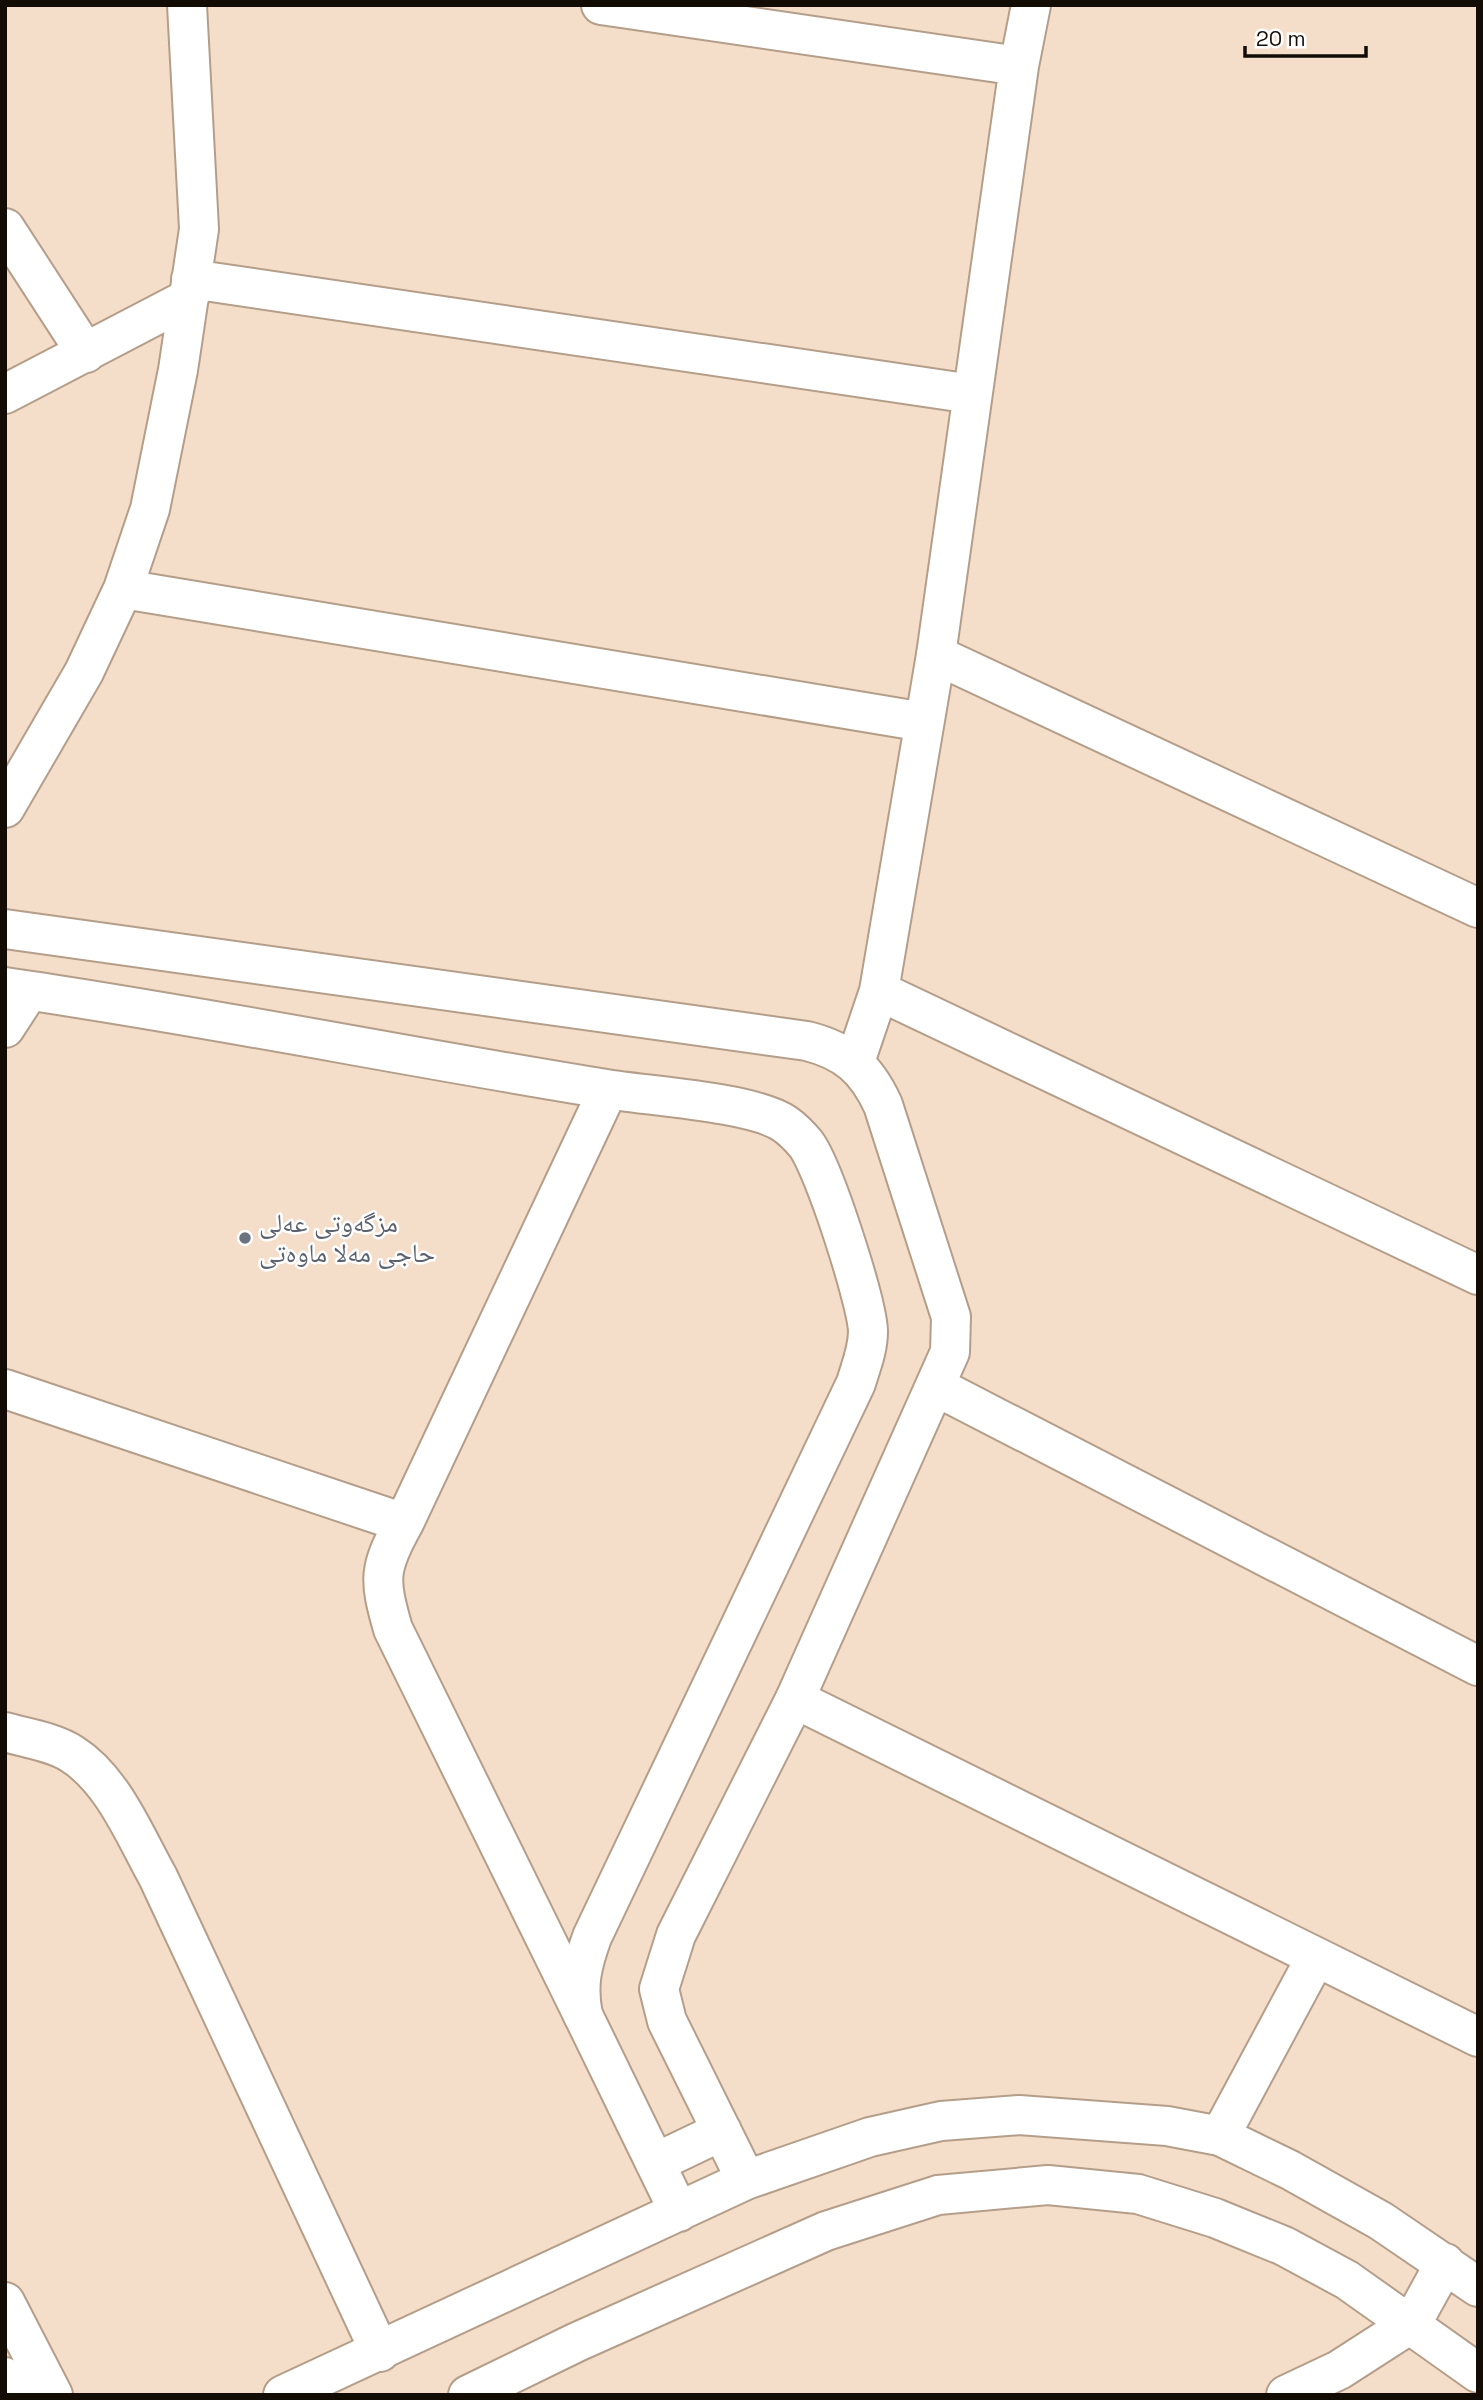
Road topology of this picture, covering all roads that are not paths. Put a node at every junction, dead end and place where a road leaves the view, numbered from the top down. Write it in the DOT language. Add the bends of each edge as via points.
graph roads {
  1 [pos="187,5"];
  2 [pos="601,5"];
  3 [pos="1031,5"];
  4 [pos="1019,66"];
  5 [pos="5,228"];
  6 [pos="190,288"];
  7 [pos="86,353"];
  8 [pos="5,394"];
  9 [pos="972,394"];
  10 [pos="123,589"];
  11 [pos="936,655"];
  12 [pos="925,722"];
  13 [pos="5,808"];
  14 [pos="1478,908"];
  15 [pos="5,929"];
  16 [pos="50,935"];
  17 [pos="17,989"];
  18 [pos="879,991"];
  19 [pos="5,1028"];
  20 [pos="855,1062"];
  21 [pos="608,1090"];
  22 [pos="1478,1275"];
  23 [pos="937,1387"];
  24 [pos="5,1389"];
  25 [pos="404,1523"];
  26 [pos="1478,1666"];
  27 [pos="795,1699"];
  28 [pos="5,1732"];
  29 [pos="1316,1957"];
  30 [pos="583,2015"];
  31 [pos="1478,2037"];
  32 [pos="722,2131"];
  33 [pos="1220,2136"];
  34 [pos="655,2163"];
  35 [pos="746,2180"];
  36 [pos="679,2211"];
  37 [pos="1445,2263"];
  38 [pos="1478,2287"];
  39 [pos="5,2302"];
  40 [pos="1412,2323"];
  41 [pos="380,2352"];
  42 [pos="1478,2376"];
  43 [pos="5,2377"];
  44 [pos="31,2395"];
  45 [pos="53,2395"];
  46 [pos="283,2395"];
  47 [pos="468,2395"];
  48 [pos="1286,2395"];
  49 [pos="1470,2395"];
  1 -- 6 [label="street" via="199,229"];
  2 -- 4 [label="street"];
  3 -- 4 [label="street"];
  4 -- 9 [label="street"];
  5 -- 7 [label="street"];
  6 -- 7 [label="street"];
  6 -- 9 [label="street"];
  6 -- 10 [label="street" via="150,509"];
  7 -- 8 [label="street"];
  9 -- 11 [label="street"];
  10 -- 12 [label="street"];
  10 -- 13 [label="street" via="84,672"];
  11 -- 12 [label="street"];
  11 -- 14 [label="street"];
  12 -- 18 [label="street"];
  15 -- 16 [label="street"];
  16 -- 17 [label="street"];
  16 -- 20 [label="street" via="807,1041 833,1048"];
  17 -- 19 [label="street"];
  17 -- 21 [label="street"];
  18 -- 20 [label="street"];
  18 -- 22 [label="street"];
  20 -- 23 [label="street" via="872,1081 883,1105 951,1317 950,1352"];
  21 -- 25 [label="street"];
  21 -- 30 [label="street" via="758,1113 784,1123 806,1144 855,1273 865,1308 867,1348 856,1383 592,1937 580,1970"];
  23 -- 26 [label="street"];
  23 -- 27 [label="street"];
  24 -- 25 [label="street"];
  25 -- 30 [label="street" via="386,1555 382,1588 393,1629"];
  27 -- 29 [label="street"];
  27 -- 32 [label="street" via="676,1935 659,1989 667,2021"];
  28 -- 41 [label="street" via="70,1753 94,1772 125,1817"];
  29 -- 31 [label="street"];
  29 -- 33 [label="street"];
  30 -- 34 [label="street"];
  32 -- 34 [label="street"];
  32 -- 35 [label="street"];
  33 -- 35 [label="street" via="1167,2126 1019,2115 941,2121 870,2137"];
  33 -- 37 [label="street" via="1370,2215"];
  34 -- 36 [label="street"];
  35 -- 36 [label="street"];
  36 -- 41 [label="street"];
  37 -- 38 [label="street"];
  37 -- 40 [label="street"];
  39 -- 45 [label="street"];
  40 -- 42 [label="street"];
  40 -- 47 [label="street" via="1295,2252 1215,2218 1138,2194 1048,2185 938,2195 826,2231"];
  40 -- 48 [label="street" via="1339,2370"];
  41 -- 46 [label="street"];
  42 -- 49 [label="street"];
  43 -- 44 [label="street"];
}
